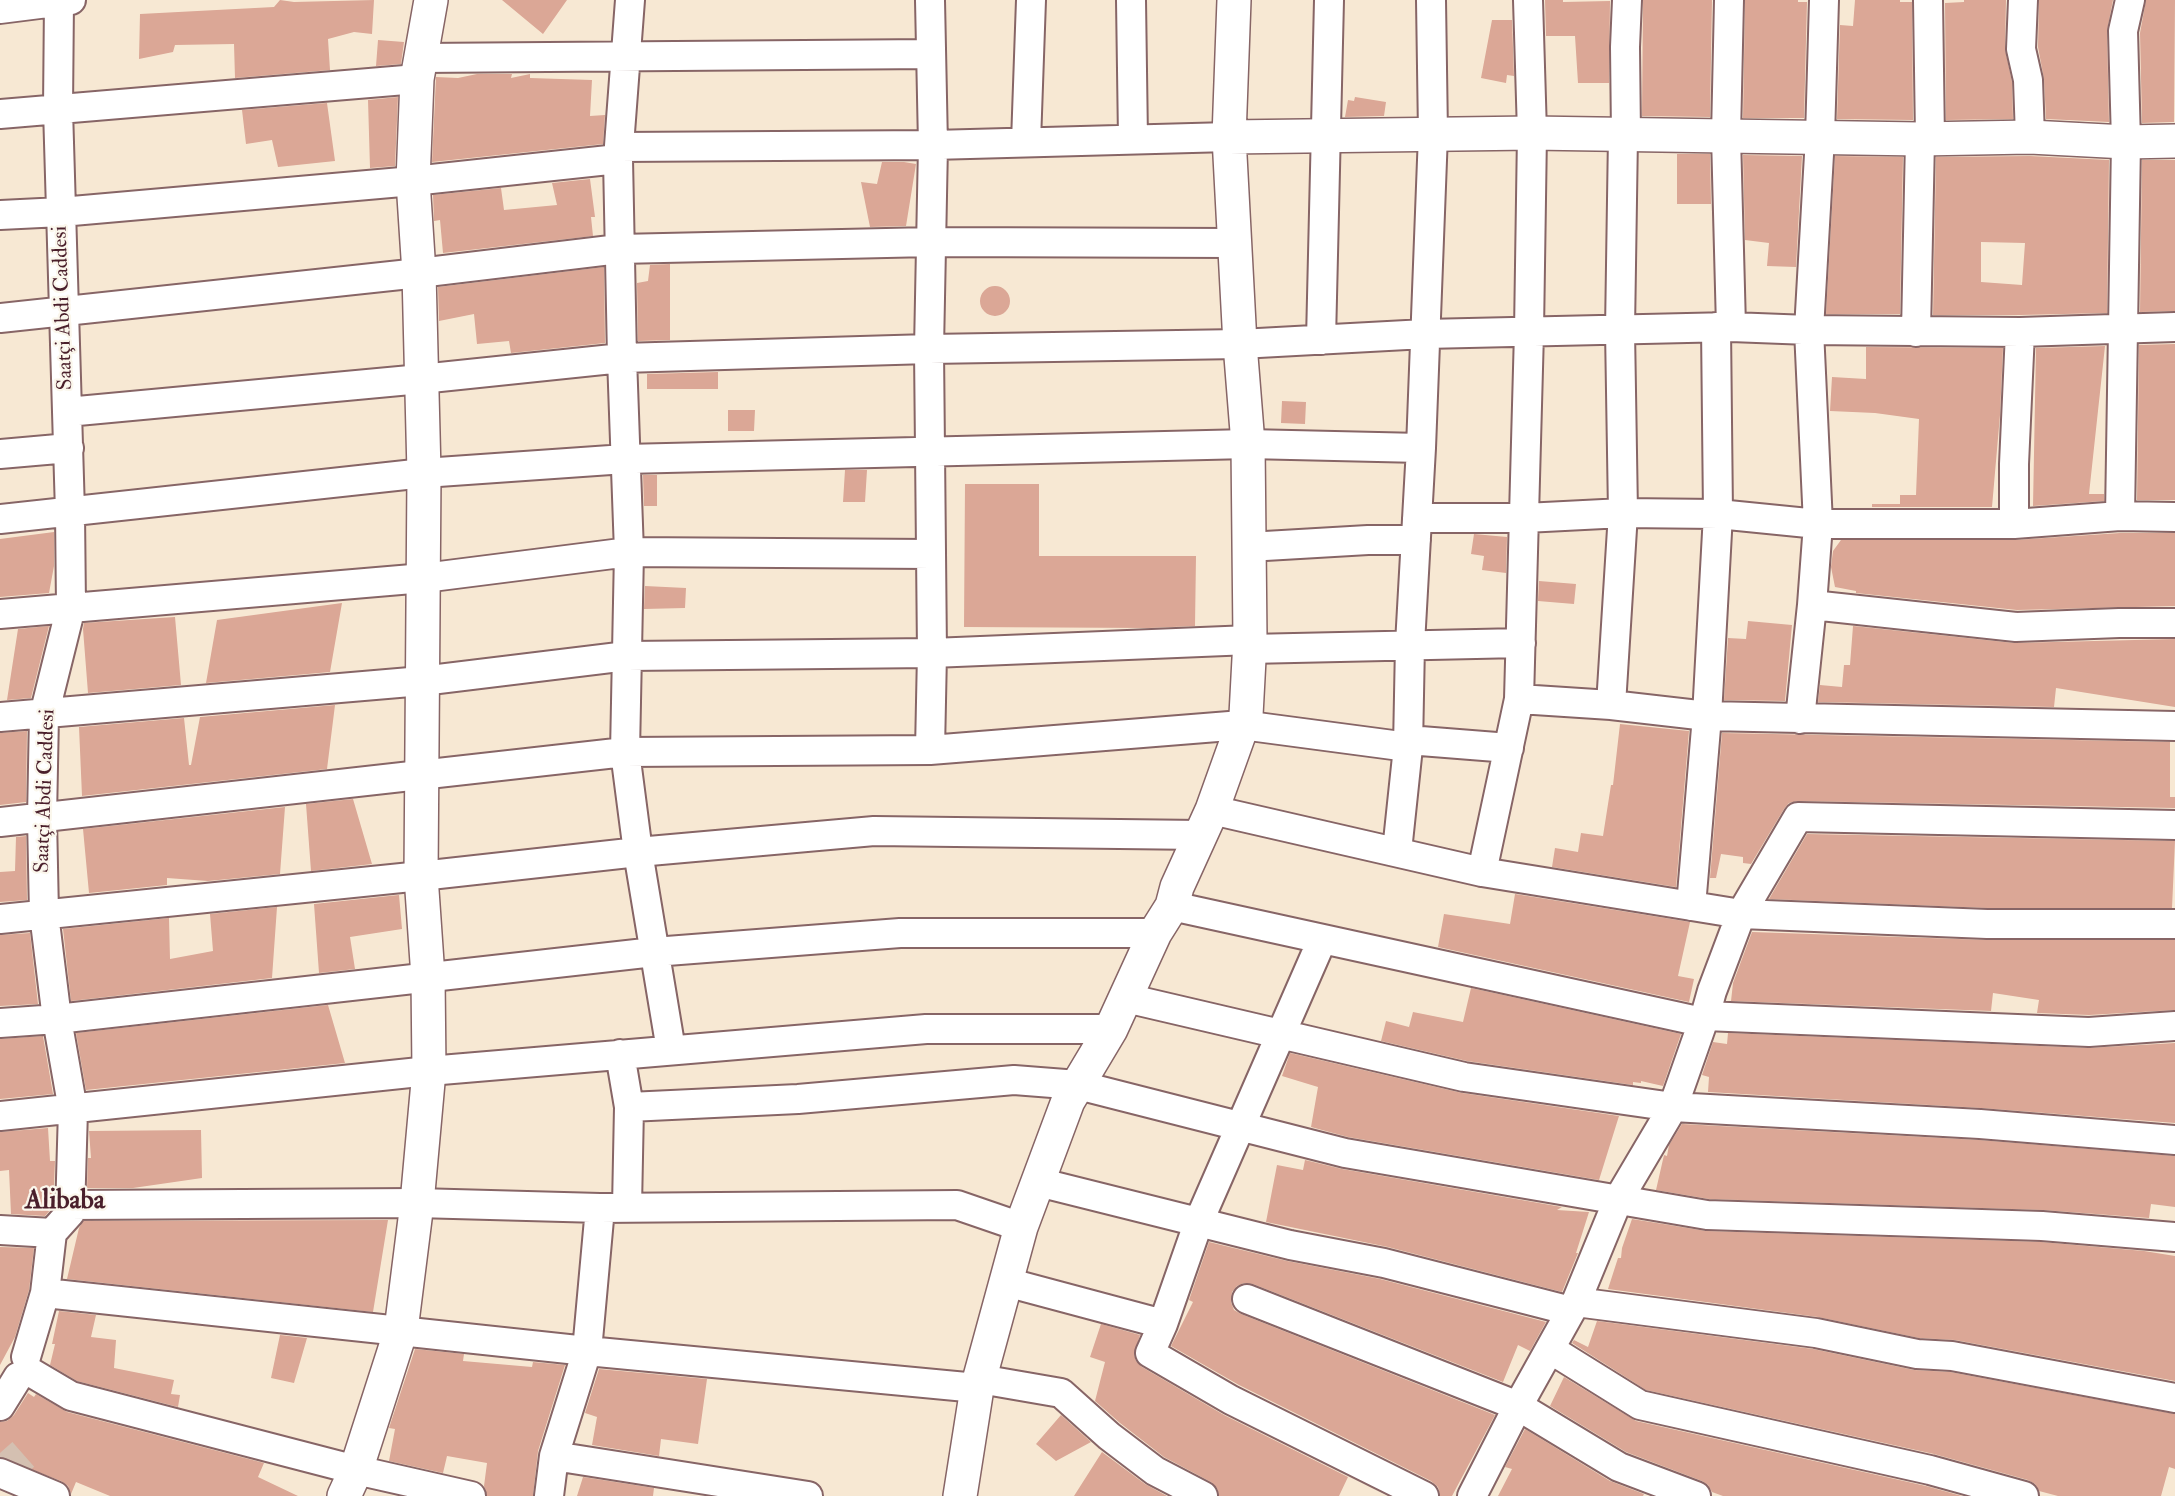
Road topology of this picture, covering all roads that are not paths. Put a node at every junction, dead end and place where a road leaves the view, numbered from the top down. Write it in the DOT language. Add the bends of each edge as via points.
graph roads {
  1 [pos="63,0"];
  2 [pos="431,0"];
  3 [pos="630,0"];
  4 [pos="930,0"];
  5 [pos="1030,0"];
  6 [pos="1131,0"];
  7 [pos="1234,0"];
  8 [pos="1329,0"];
  9 [pos="1431,0"];
  10 [pos="1528,0"];
  11 [pos="1627,0"];
  12 [pos="1729,0"];
  13 [pos="1824,0"];
  14 [pos="1928,0"];
  15 [pos="2023,0"];
  16 [pos="2130,0"];
  17 [pos="0,9"];
  18 [pos="931,54"];
  19 [pos="626,57"];
  20 [pos="419,68"];
  21 [pos="58,109"];
  22 [pos="0,114"];
  23 [pos="1532,133"];
  24 [pos="1433,135"];
  25 [pos="1625,135"];
  26 [pos="1325,136"];
  27 [pos="1726,136"];
  28 [pos="1229,137"];
  29 [pos="1820,137"];
  30 [pos="2030,138"];
  31 [pos="1133,139"];
  32 [pos="1925,139"];
  33 [pos="2175,141"];
  34 [pos="1026,142"];
  35 [pos="2126,142"];
  36 [pos="933,145"];
  37 [pos="618,153"];
  38 [pos="413,181"];
  39 [pos="61,212"];
  40 [pos="0,215"];
  41 [pos="931,242"];
  42 [pos="1235,243"];
  43 [pos="619,249"];
  44 [pos="419,273"];
  45 [pos="64,311"];
  46 [pos="0,318"];
  47 [pos="1724,327"];
  48 [pos="2175,327"];
  49 [pos="2122,328"];
  50 [pos="1620,330"];
  51 [pos="1809,330"];
  52 [pos="1529,332"];
  53 [pos="1916,332"];
  54 [pos="2020,332"];
  55 [pos="1425,334"];
  56 [pos="1321,340"];
  57 [pos="1240,344"];
  58 [pos="929,349"];
  59 [pos="621,358"];
  60 [pos="421,379"];
  61 [pos="68,412"];
  62 [pos="1248,444"];
  63 [pos="69,448"];
  64 [pos="1421,448"];
  65 [pos="930,451"];
  66 [pos="0,454"];
  67 [pos="625,459"];
  68 [pos="424,473"];
  69 [pos="70,512"];
  70 [pos="1623,513"];
  71 [pos="1718,514"];
  72 [pos="2120,516"];
  73 [pos="2175,517"];
  74 [pos="1525,518"];
  75 [pos="0,519"];
  76 [pos="1818,524"];
  77 [pos="2014,524"];
  78 [pos="1417,529"];
  79 [pos="1248,547"];
  80 [pos="629,552"];
  81 [pos="931,554"];
  82 [pos="424,578"];
  83 [pos="1812,605"];
  84 [pos="71,607"];
  85 [pos="0,614"];
  86 [pos="2175,623"];
  87 [pos="1521,643"];
  88 [pos="1250,644"];
  89 [pos="1410,644"];
  90 [pos="932,653"];
  91 [pos="627,657"];
  92 [pos="422,681"];
  93 [pos="1519,699"];
  94 [pos="1611,705"];
  95 [pos="44,715"];
  96 [pos="1707,716"];
  97 [pos="0,717"];
  98 [pos="1800,719"];
  99 [pos="1242,725"];
  100 [pos="2175,726"];
  101 [pos="1408,743"];
  102 [pos="1509,748"];
  103 [pos="930,750"];
  104 [pos="625,752"];
  105 [pos="420,776"];
  106 [pos="42,818"];
  107 [pos="0,822"];
  108 [pos="1207,823"];
  109 [pos="2175,825"];
  110 [pos="1397,851"];
  111 [pos="638,852"];
  112 [pos="1482,872"];
  113 [pos="421,876"];
  114 [pos="1691,906"];
  115 [pos="44,914"];
  116 [pos="1741,914"];
  117 [pos="0,919"];
  118 [pos="1164,920"];
  119 [pos="2175,924"];
  120 [pos="1322,940"];
  121 [pos="654,952"];
  122 [pos="429,977"];
  123 [pos="1126,998"];
  124 [pos="57,1019"];
  125 [pos="1704,1019"];
  126 [pos="0,1023"];
  127 [pos="2175,1026"];
  128 [pos="1111,1029"];
  129 [pos="1282,1034"];
  130 [pos="671,1050"];
  131 [pos="620,1054"];
  132 [pos="429,1071"];
  133 [pos="1078,1085"];
  134 [pos="629,1107"];
  135 [pos="1673,1107"];
  136 [pos="73,1110"];
  137 [pos="0,1116"];
  138 [pos="1240,1126"];
  139 [pos="2175,1140"];
  140 [pos="1038,1182"];
  141 [pos="1618,1200"];
  142 [pos="417,1203"];
  143 [pos="69,1205"];
  144 [pos="613,1208"];
  145 [pos="1199,1221"];
  146 [pos="1021,1227"];
  147 [pos="0,1230"];
  148 [pos="52,1233"];
  149 [pos="2175,1237"];
  150 [pos="1006,1282"];
  151 [pos="45,1293"];
  152 [pos="1247,1299"];
  153 [pos="1574,1307"];
  154 [pos="1163,1324"];
  155 [pos="401,1330"];
  156 [pos="1550,1349"];
  157 [pos="587,1351"];
  158 [pos="18,1366"];
  159 [pos="979,1383"];
  160 [pos="2175,1398"];
  161 [pos="0,1406"];
  162 [pos="1518,1406"];
  163 [pos="554,1456"];
  164 [pos="0,1473"];
  165 [pos="350,1483"];
  166 [pos="55,1496"];
  167 [pos="471,1496"];
  168 [pos="549,1496"];
  169 [pos="808,1496"];
  170 [pos="960,1496"];
  171 [pos="1203,1496"];
  172 [pos="1424,1496"];
  173 [pos="1472,1496"];
  174 [pos="1696,1496"];
  175 [pos="2024,1496"];
  1 -- 17 [label="street"];
  1 -- 21 [label="street, Saatçi Abdi Caddesi"];
  2 -- 20 [label="street"];
  3 -- 19 [label="street"];
  4 -- 18 [label="street"];
  5 -- 34 [label="street"];
  6 -- 31 [label="street"];
  7 -- 28 [label="street"];
  8 -- 26 [label="street"];
  9 -- 24 [label="street"];
  10 -- 23 [label="street"];
  11 -- 25 [label="street"];
  12 -- 27 [label="street"];
  13 -- 29 [label="street"];
  14 -- 32 [label="street"];
  15 -- 30 [label="street" via="2021,49 2028,80"];
  16 -- 35 [label="street" via="2123,31"];
  18 -- 19 [label="street"];
  18 -- 36 [label="street"];
  19 -- 20 [label="street"];
  19 -- 37 [label="street"];
  20 -- 21 [label="street"];
  20 -- 38 [label="street"];
  21 -- 22 [label="street"];
  21 -- 39 [label="street, Saatçi Abdi Caddesi"];
  23 -- 24 [label="street"];
  23 -- 25 [label="street"];
  23 -- 52 [label="street"];
  24 -- 26 [label="street"];
  24 -- 55 [label="street"];
  25 -- 27 [label="street"];
  25 -- 50 [label="street"];
  26 -- 28 [label="street"];
  26 -- 56 [label="street"];
  27 -- 29 [label="street"];
  27 -- 47 [label="street"];
  28 -- 31 [label="street"];
  28 -- 42 [label="street"];
  29 -- 32 [label="street"];
  29 -- 51 [label="street"];
  30 -- 32 [label="street"];
  30 -- 35 [label="street"];
  31 -- 34 [label="street"];
  32 -- 53 [label="street"];
  33 -- 35 [label="street"];
  34 -- 36 [label="street"];
  35 -- 49 [label="street"];
  36 -- 37 [label="street"];
  36 -- 41 [label="street"];
  37 -- 38 [label="street"];
  37 -- 43 [label="street"];
  38 -- 39 [label="street"];
  38 -- 44 [label="street"];
  39 -- 40 [label="street"];
  39 -- 45 [label="street, Saatçi Abdi Caddesi"];
  41 -- 42 [label="street"];
  41 -- 43 [label="street"];
  41 -- 58 [label="street"];
  42 -- 57 [label="street"];
  43 -- 44 [label="street"];
  43 -- 59 [label="street"];
  44 -- 45 [label="street"];
  44 -- 60 [label="street"];
  45 -- 46 [label="street"];
  45 -- 61 [label="street, Saatçi Abdi Caddesi"];
  47 -- 50 [label="street"];
  47 -- 51 [label="street"];
  47 -- 71 [label="street"];
  48 -- 49 [label="street"];
  49 -- 54 [label="street"];
  49 -- 72 [label="street"];
  50 -- 52 [label="street"];
  50 -- 70 [label="street"];
  51 -- 53 [label="street"];
  51 -- 76 [label="street"];
  52 -- 55 [label="street"];
  52 -- 74 [label="street"];
  53 -- 54 [label="street"];
  54 -- 77 [label="street"];
  55 -- 56 [label="street"];
  55 -- 64 [label="street"];
  56 -- 57 [label="street"];
  57 -- 58 [label="street"];
  57 -- 62 [label="street"];
  58 -- 59 [label="street"];
  58 -- 65 [label="street"];
  59 -- 60 [label="street"];
  59 -- 67 [label="street"];
  60 -- 61 [label="street"];
  60 -- 68 [label="street"];
  61 -- 63 [label="street, Saatçi Abdi Caddesi"];
  62 -- 64 [label="street"];
  62 -- 65 [label="street"];
  62 -- 79 [label="street"];
  63 -- 66 [label="street"];
  63 -- 69 [label="street, Saatçi Abdi Caddesi"];
  64 -- 78 [label="street"];
  65 -- 67 [label="street"];
  65 -- 81 [label="street"];
  67 -- 68 [label="street"];
  67 -- 80 [label="street"];
  68 -- 69 [label="street"];
  68 -- 82 [label="street"];
  69 -- 75 [label="street"];
  69 -- 84 [label="street, Saatçi Abdi Caddesi"];
  70 -- 71 [label="street"];
  70 -- 74 [label="street"];
  70 -- 94 [label="street"];
  71 -- 76 [label="street"];
  71 -- 96 [label="street"];
  72 -- 73 [label="street"];
  72 -- 77 [label="street"];
  74 -- 78 [label="street"];
  74 -- 87 [label="street"];
  76 -- 77 [label="street"];
  76 -- 83 [label="street"];
  78 -- 79 [label="street" via="1368,540"];
  78 -- 89 [label="street"];
  79 -- 88 [label="street"];
  80 -- 81 [label="street"];
  80 -- 82 [label="street"];
  80 -- 91 [label="street"];
  81 -- 90 [label="street"];
  82 -- 84 [label="street"];
  82 -- 92 [label="street"];
  83 -- 86 [label="street" via="2016,627"];
  83 -- 98 [label="street"];
  84 -- 85 [label="street"];
  84 -- 95 [label="street, Saatçi Abdi Caddesi"];
  87 -- 89 [label="street"];
  87 -- 93 [label="street"];
  88 -- 89 [label="street"];
  88 -- 90 [label="street"];
  88 -- 99 [label="street"];
  89 -- 101 [label="street"];
  90 -- 91 [label="street"];
  90 -- 103 [label="street"];
  91 -- 92 [label="street"];
  91 -- 104 [label="street"];
  92 -- 95 [label="street"];
  92 -- 105 [label="street"];
  93 -- 94 [label="street"];
  93 -- 102 [label="street"];
  94 -- 96 [label="street"];
  95 -- 97 [label="street"];
  95 -- 106 [label="street, Saatçi Abdi Caddesi"];
  96 -- 98 [label="street"];
  96 -- 114 [label="street"];
  98 -- 100 [label="street"];
  99 -- 101 [label="street"];
  99 -- 103 [label="street"];
  99 -- 108 [label="street"];
  101 -- 102 [label="street"];
  101 -- 110 [label="street"];
  102 -- 112 [label="street"];
  103 -- 104 [label="street"];
  104 -- 105 [label="street"];
  104 -- 111 [label="street"];
  105 -- 106 [label="street"];
  105 -- 113 [label="street"];
  106 -- 107 [label="street"];
  106 -- 115 [label="street, Saatçi Abdi Caddesi"];
  108 -- 110 [label="street"];
  108 -- 111 [label="street" via="874,831"];
  108 -- 118 [label="street"];
  109 -- 116 [label="street" via="1798,817"];
  110 -- 112 [label="street"];
  111 -- 113 [label="street"];
  111 -- 121 [label="street"];
  112 -- 114 [label="street"];
  113 -- 115 [label="street"];
  113 -- 122 [label="street"];
  114 -- 116 [label="street"];
  115 -- 117 [label="street"];
  115 -- 124 [label="street, Saatçi Abdi Caddesi"];
  116 -- 119 [label="street" via="1987,924"];
  116 -- 125 [label="street"];
  118 -- 120 [label="street"];
  118 -- 121 [label="street" via="900,933"];
  118 -- 123 [label="street"];
  120 -- 125 [label="street"];
  120 -- 129 [label="street"];
  121 -- 122 [label="street"];
  121 -- 130 [label="street"];
  122 -- 124 [label="street"];
  122 -- 132 [label="street"];
  123 -- 128 [label="street"];
  123 -- 129 [label="street"];
  124 -- 126 [label="street"];
  124 -- 136 [label="street, Saatçi Abdi Caddesi"];
  125 -- 127 [label="street" via="2089,1032"];
  125 -- 135 [label="street"];
  128 -- 130 [label="street" via="926,1029"];
  128 -- 133 [label="street"];
  129 -- 135 [label="street" via="1464,1077"];
  129 -- 138 [label="street"];
  130 -- 131 [label="street"];
  131 -- 132 [label="street"];
  131 -- 134 [label="street"];
  132 -- 136 [label="street"];
  132 -- 142 [label="street"];
  133 -- 134 [label="street" via="1014,1080 798,1099"];
  133 -- 138 [label="street"];
  133 -- 140 [label="street" via="1068,1101"];
  134 -- 144 [label="street"];
  135 -- 139 [label="street" via="1980,1124"];
  135 -- 141 [label="street"];
  136 -- 137 [label="street"];
  136 -- 143 [label="street, Saatçi Abdi Caddesi"];
  138 -- 141 [label="street" via="1345,1153"];
  138 -- 145 [label="street"];
  140 -- 145 [label="street"];
  140 -- 146 [label="street"];
  141 -- 149 [label="street" via="1707,1215 2042,1226"];
  141 -- 153 [label="street"];
  142 -- 143 [label="street"];
  142 -- 144 [label="street"];
  142 -- 155 [label="street"];
  143 -- 148 [label="street, Saatçi Abdi Caddesi" via="70,1213"];
  144 -- 146 [label="street" via="957,1205"];
  144 -- 157 [label="street"];
  145 -- 153 [label="street" via="1290,1245"];
  145 -- 154 [label="street"];
  146 -- 150 [label="street"];
  147 -- 148 [label="street"];
  148 -- 151 [label="street"];
  150 -- 154 [label="street"];
  150 -- 159 [label="street"];
  151 -- 155 [label="street"];
  151 -- 158 [label="street"];
  152 -- 162 [label="street"];
  153 -- 156 [label="street"];
  153 -- 160 [label="street" via="1816,1333"];
  154 -- 172 [label="street" via="1150,1353 1231,1401"];
  155 -- 157 [label="street"];
  155 -- 165 [label="street"];
  156 -- 162 [label="street"];
  156 -- 175 [label="street" via="1640,1405 1930,1470"];
  157 -- 159 [label="street"];
  157 -- 163 [label="street"];
  158 -- 161 [label="street"];
  158 -- 165 [label="street" via="71,1396"];
  159 -- 170 [label="street"];
  159 -- 171 [label="street" via="1061,1393 1155,1471"];
  162 -- 173 [label="street"];
  162 -- 174 [label="street" via="1619,1467"];
  163 -- 168 [label="street"];
  163 -- 169 [label="street"];
  164 -- 166 [label="street"];
  165 -- 167 [label="street"];
}
